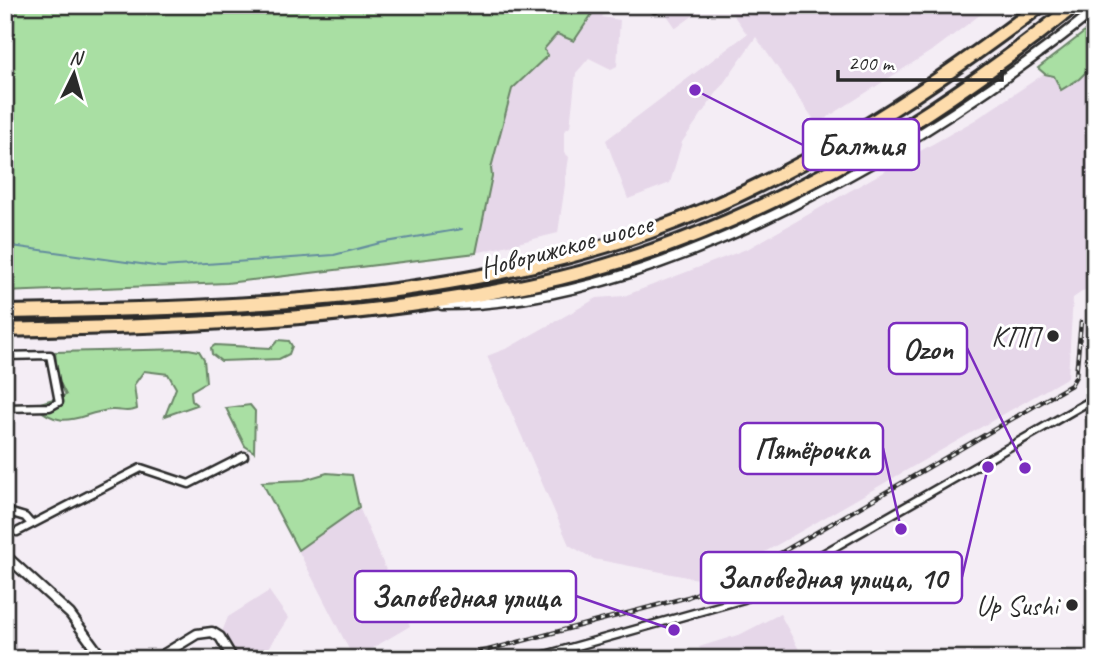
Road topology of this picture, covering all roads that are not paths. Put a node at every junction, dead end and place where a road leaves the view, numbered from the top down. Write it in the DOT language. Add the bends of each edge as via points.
graph roads {
  1 [pos="1041,5"];
  2 [pos="1075,5"];
  3 [pos="1095,10"];
  4 [pos="422,304"];
  5 [pos="5,312"];
  6 [pos="5,330"];
  7 [pos="5,356"];
  8 [pos="1095,398"];
  9 [pos="5,408"];
  10 [pos="244,456"];
  11 [pos="5,511"];
  12 [pos="31,524"];
  13 [pos="17,532"];
  14 [pos="5,555"];
  15 [pos="103,659"];
  16 [pos="156,659"];
  17 [pos="233,659"];
  18 [pos="531,659"];
  1 -- 5 [label="highway, Новорижское шоссе" via="960,66 849,136 724,201 621,241 494,273 363,294 204,306"];
  2 -- 4 [label="highway, Новорижское шоссе" via="920,118 755,209 586,271"];
  3 -- 4 [label="street" via="1017,70 876,161 732,234 612,277 555,291 468,305"];
  4 -- 6 [label="highway, Новорижское шоссе" via="205,324"];
  7 -- 9 [label="street" via="50,355 59,402 50,407"];
  8 -- 18 [label="street" via="744,599"];
  10 -- 12 [label="street" via="189,484 141,468"];
  11 -- 12 [label="street" via="25,517"];
  12 -- 13 [label="street"];
  14 -- 15 [label="street" via="70,614"];
  16 -- 17 [label="street" via="197,634 212,632"];
}
